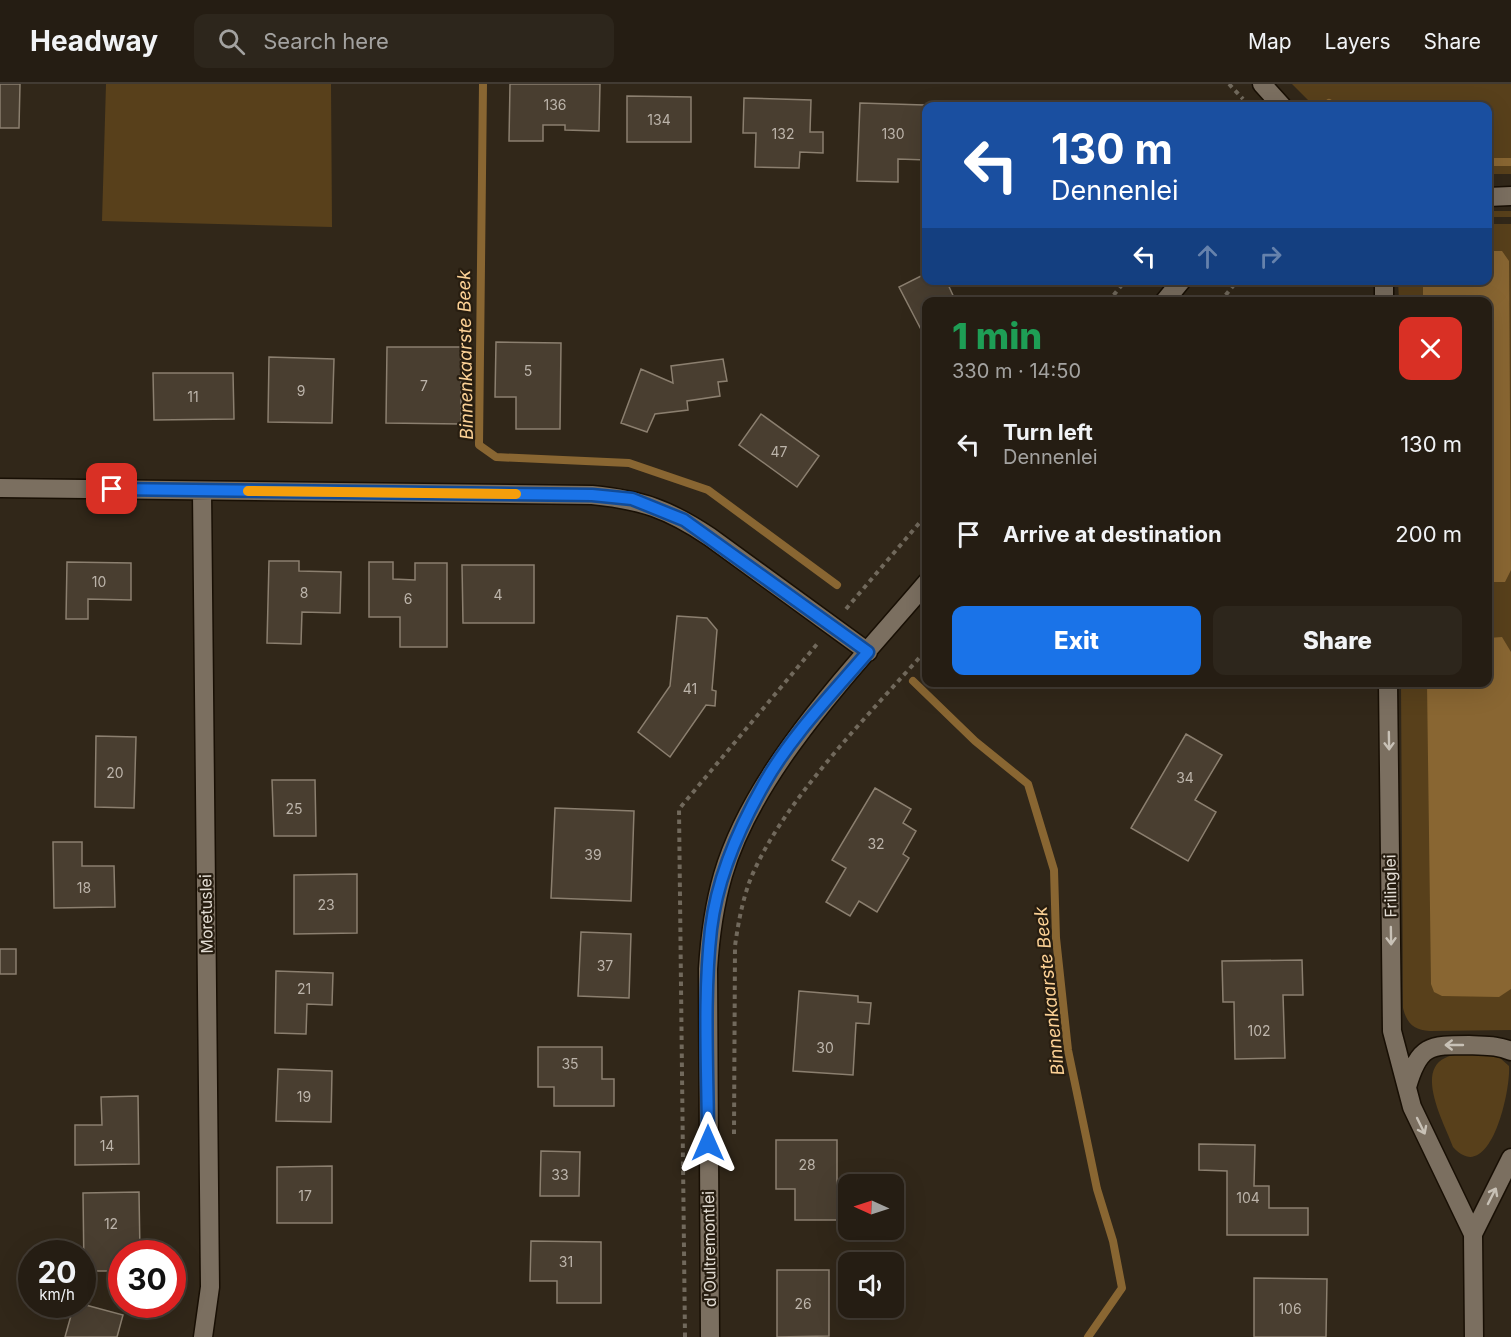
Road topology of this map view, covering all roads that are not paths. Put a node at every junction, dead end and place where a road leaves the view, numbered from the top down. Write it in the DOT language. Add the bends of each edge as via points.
graph roads {
  1 [pos="1262,84"];
  2 [pos="1278,102"];
  3 [pos="1492,196"];
  4 [pos="1511,196"];
  5 [pos="1178,285"];
  6 [pos="1168,297"];
  7 [pos="0,488"];
  8 [pos="202,491"];
  9 [pos="922,588"];
  10 [pos="868,652"];
  11 [pos="1388,687"];
  12 [pos="1511,1052"];
  13 [pos="1407,1087"];
  14 [pos="1511,1158"];
  15 [pos="1473,1234"];
  16 [pos="203,1337"];
  17 [pos="710,1337"];
  18 [pos="1474,1337"];
  1 -- 2 [label="street"];
  3 -- 4 [label="street"];
  5 -- 6 [label="street"];
  7 -- 8 [label="street"];
  8 -- 10 [label="street" via="592,495 632,499 684,520"];
  8 -- 16 [label="street, Moretuslei" via="210,1287"];
  9 -- 10 [label="street, d'Oultremontlei"];
  10 -- 17 [label="street, d'Oultremontlei" via="764,783 732,851 711,927"];
  11 -- 13 [label="street, Frilinglei, one-way" via="1392,1031"];
  12 -- 13 [label="street, one-way" via="1498,1046 1434,1045 1413,1066"];
  13 -- 15 [label="street, Frilinglei, one-way" via="1412,1107"];
  15 -- 14 [label="street, Frilinglei, one-way"];
  15 -- 18 [label="street, Frilinglei"];
}
